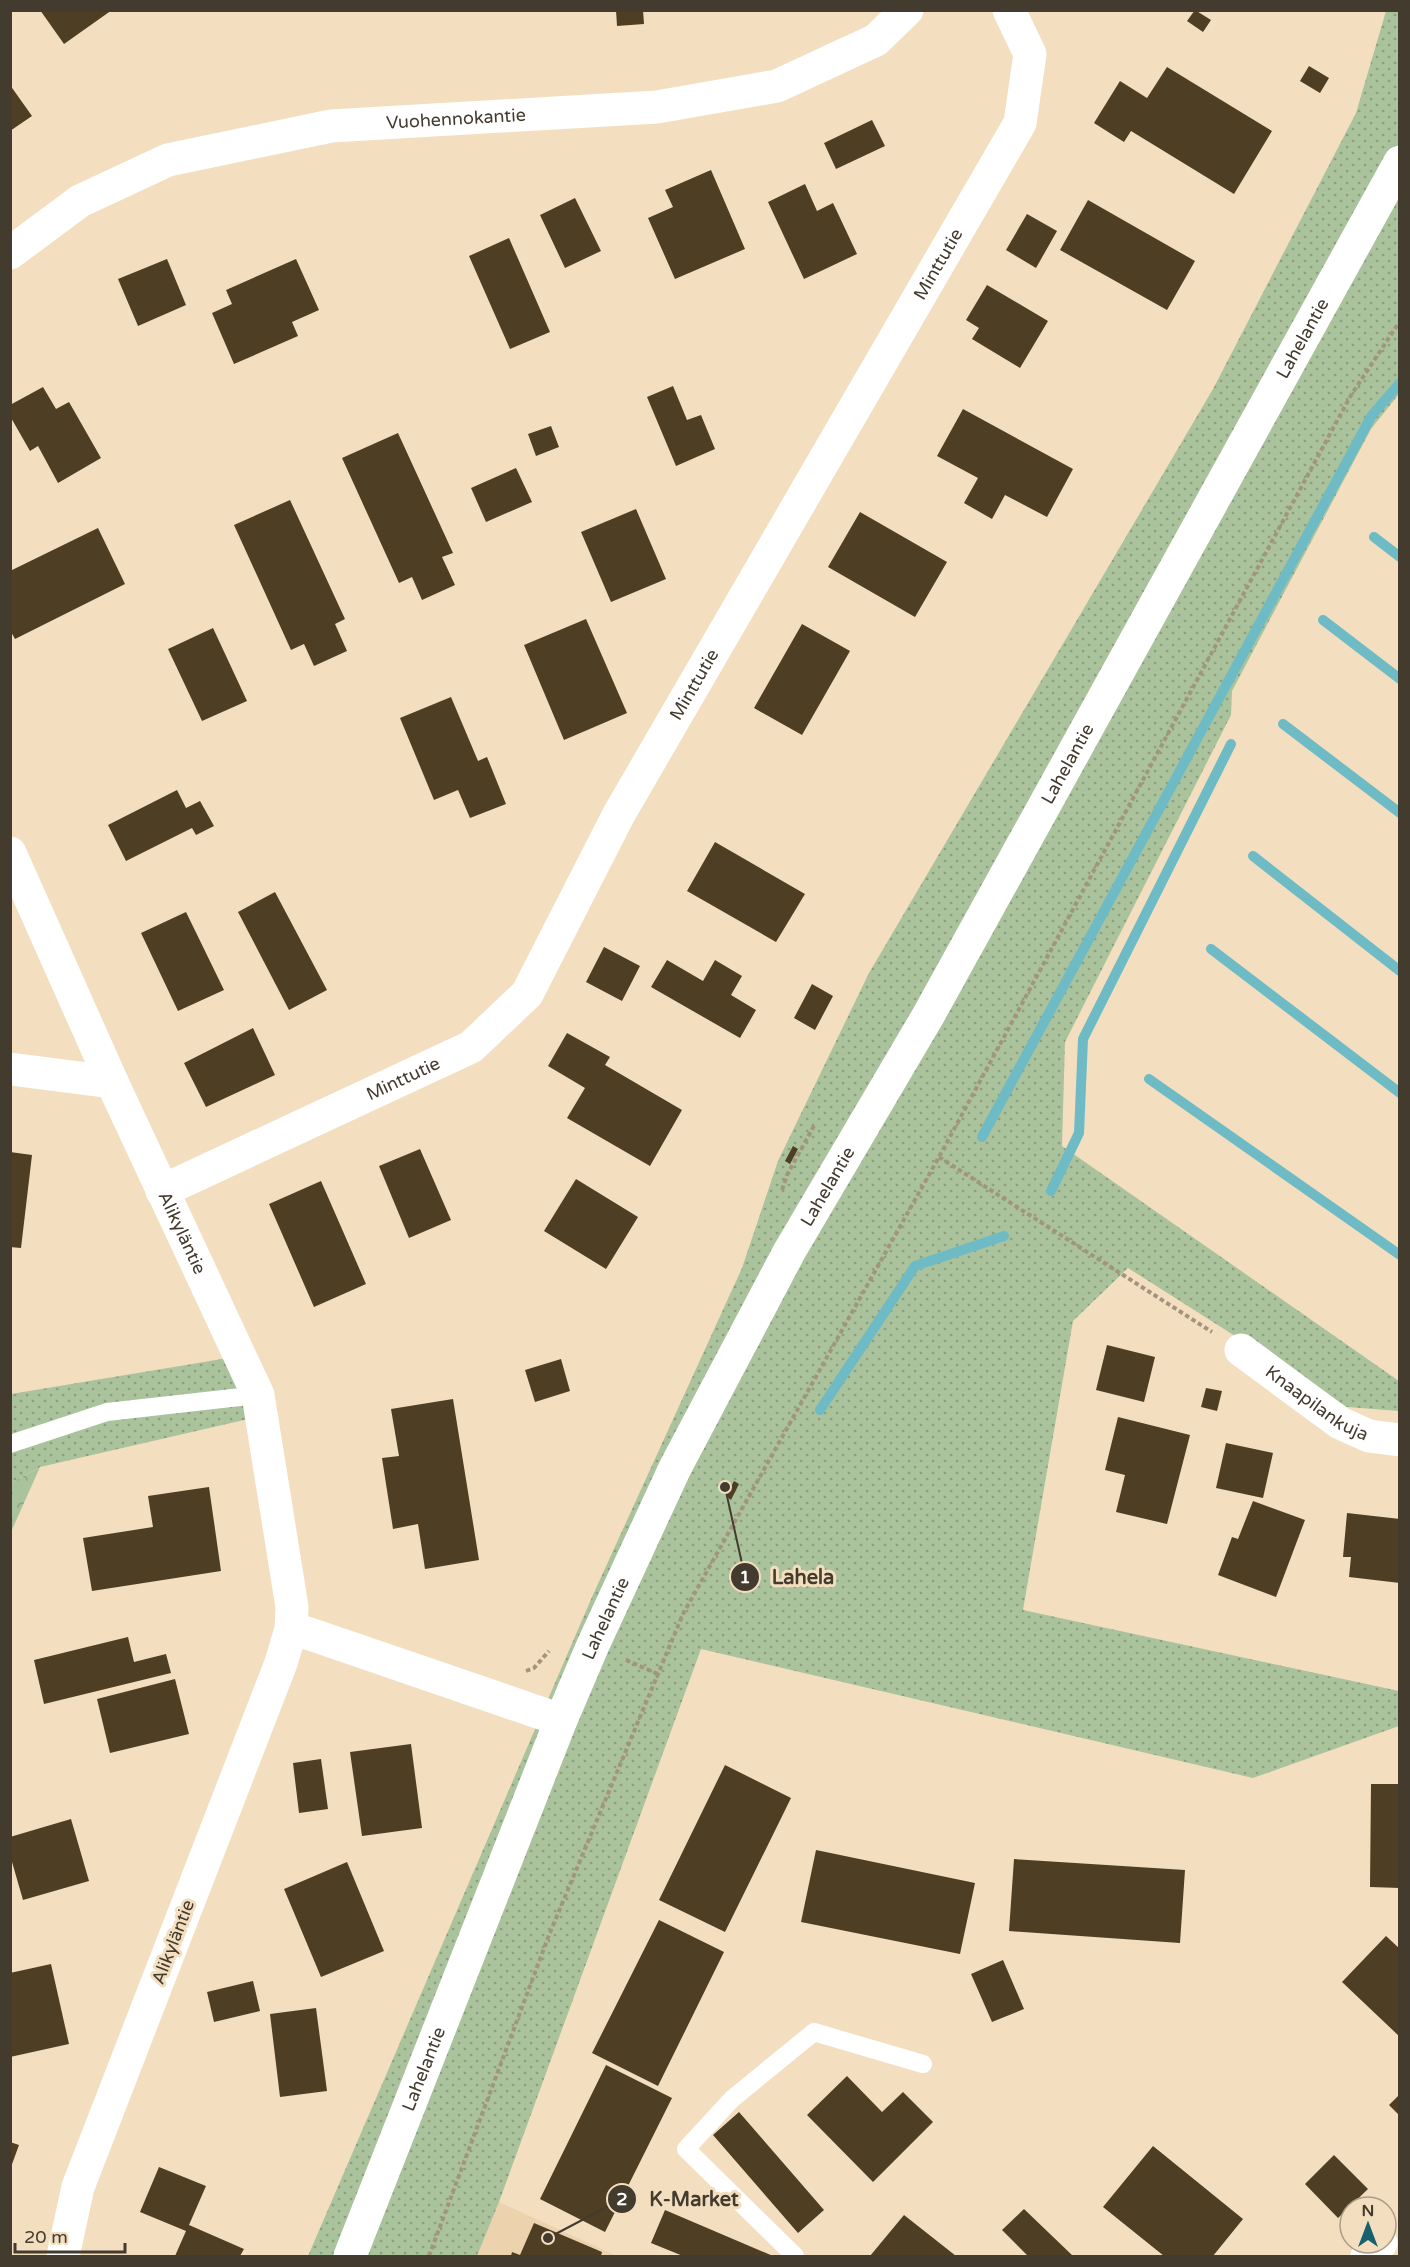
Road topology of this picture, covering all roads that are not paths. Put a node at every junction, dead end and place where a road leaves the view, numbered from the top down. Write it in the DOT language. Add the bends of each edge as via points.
graph roads {
  1 [pos="908,10"];
  2 [pos="1009,10"];
  3 [pos="1400,162"];
  4 [pos="10,253"];
  5 [pos="10,853"];
  6 [pos="10,1069"];
  7 [pos="112,1083"];
  8 [pos="162,1191"];
  9 [pos="1241,1350"];
  10 [pos="258,1395"];
  11 [pos="1400,1440"];
  12 [pos="10,1444"];
  13 [pos="291,1629"];
  14 [pos="561,1720"];
  15 [pos="923,2064"];
  16 [pos="63,2256"];
  17 [pos="350,2256"];
  18 [pos="795,2256"];
  1 -- 4 [label="street, Vuohennokantie" via="876,40 777,86 657,107 331,126 168,160 80,201"];
  2 -- 8 [label="street, Minttutie" via="1030,54 1020,123 619,814 527,994 471,1047"];
  3 -- 14 [label="street, Lahelantie" via="928,1016 789,1252 675,1468"];
  5 -- 7 [label="street, Alikyläntie"];
  6 -- 7 [label="street"];
  7 -- 8 [label="street, Alikyläntie"];
  8 -- 10 [label="street, Alikyläntie"];
  9 -- 11 [label="street, Knaapilankuja" via="1340,1423 1369,1436"];
  10 -- 12 [label="lane" via="107,1412"];
  10 -- 13 [label="street, Alikyläntie" via="292,1607"];
  13 -- 14 [label="street"];
  13 -- 16 [label="street, Alikyläntie" via="78,2187"];
  14 -- 17 [label="street, Lahelantie"];
  15 -- 18 [label="lane" via="814,2032 732,2099 686,2149"];
}
